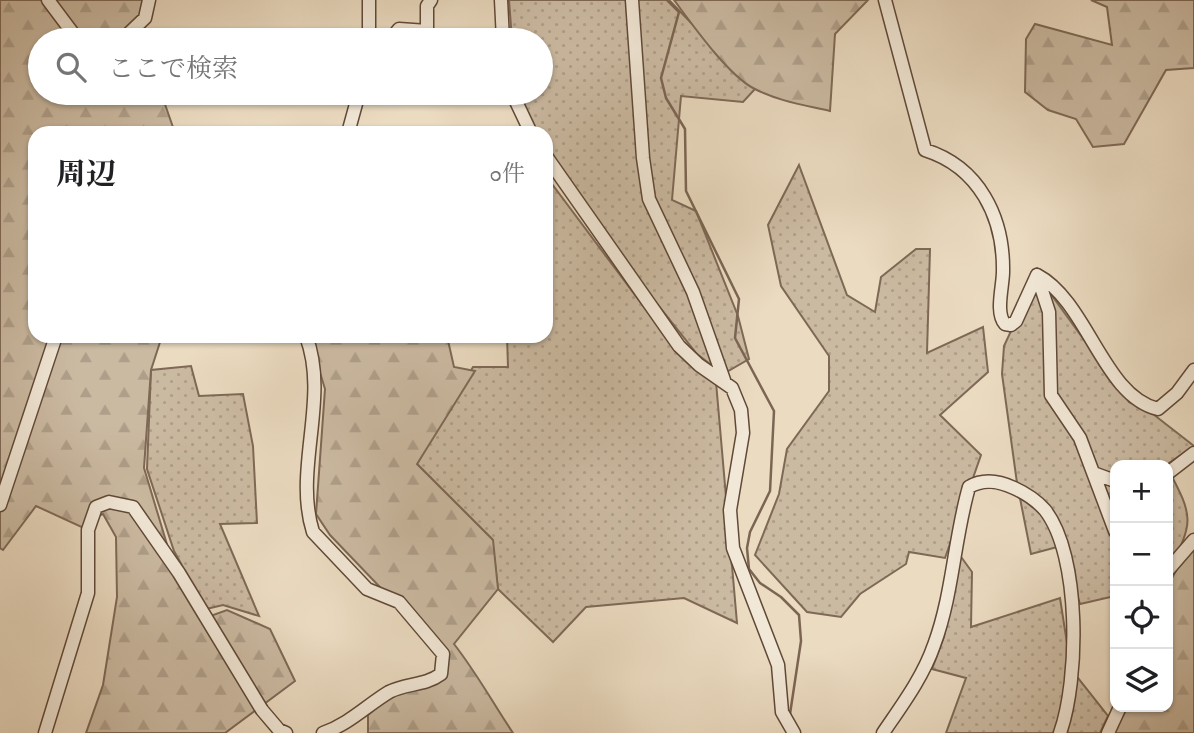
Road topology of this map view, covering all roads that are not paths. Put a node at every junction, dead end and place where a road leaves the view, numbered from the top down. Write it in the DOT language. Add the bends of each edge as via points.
graph roads {
  1 [pos="48,0"];
  2 [pos="149,0"];
  3 [pos="369,0"];
  4 [pos="431,0"];
  5 [pos="501,0"];
  6 [pos="632,0"];
  7 [pos="885,0"];
  8 [pos="69,28"];
  9 [pos="135,28"];
  10 [pos="369,28"];
  11 [pos="427,28"];
  12 [pos="502,28"];
  13 [pos="356,105"];
  14 [pos="518,105"];
  15 [pos="350,126"];
  16 [pos="528,126"];
  17 [pos="553,166"];
  18 [pos="1037,275"];
  19 [pos="54,343"];
  20 [pos="307,343"];
  21 [pos="1194,370"];
  22 [pos="724,380"];
  23 [pos="1194,453"];
  24 [pos="1173,468"];
  25 [pos="1096,474"];
  26 [pos="1110,479"];
  27 [pos="0,505"];
  28 [pos="1112,523"];
  29 [pos="1194,540"];
  30 [pos="1173,564"];
  31 [pos="1118,712"];
  32 [pos="281,732"];
  33 [pos="45,733"];
  34 [pos="323,733"];
  35 [pos="794,733"];
  36 [pos="883,733"];
  37 [pos="1060,733"];
  38 [pos="1108,733"];
  1 -- 8 [label="street"];
  2 -- 9 [label="street" via="145,18"];
  3 -- 10 [label="street"];
  4 -- 11 [label="street"];
  5 -- 12 [label="street"];
  6 -- 22 [label="street" via="649,199 693,292"];
  7 -- 18 [label="street" via="925,150 945,156 969,175 996,216 1004,324 1016,321"];
  13 -- 15 [label="street"];
  14 -- 16 [label="street"];
  17 -- 22 [label="street" via="679,346"];
  18 -- 21 [label="street" via="1057,291 1129,395 1143,405 1158,409"];
  18 -- 25 [label="street" via="1049,312 1051,395 1080,438"];
  19 -- 27 [label="street"];
  20 -- 34 [label="street" via="316,387 308,472 313,532 367,589 399,602 443,654 441,674 429,683 392,691 344,726"];
  22 -- 35 [label="street" via="733,388 741,410 743,433 730,510 733,548 778,665 782,712"];
  23 -- 24 [label="street"];
  25 -- 26 [label="street"];
  25 -- 28 [label="street"];
  29 -- 30 [label="street"];
  31 -- 38 [label="street"];
  32 -- 33 [label="street" via="262,710 133,507 109,502 96,507 88,530 88,593"];
  36 -- 37 [label="street" via="934,646 969,487 991,481 1017,489 1044,509 1064,553 1074,605 1068,711"];
}
